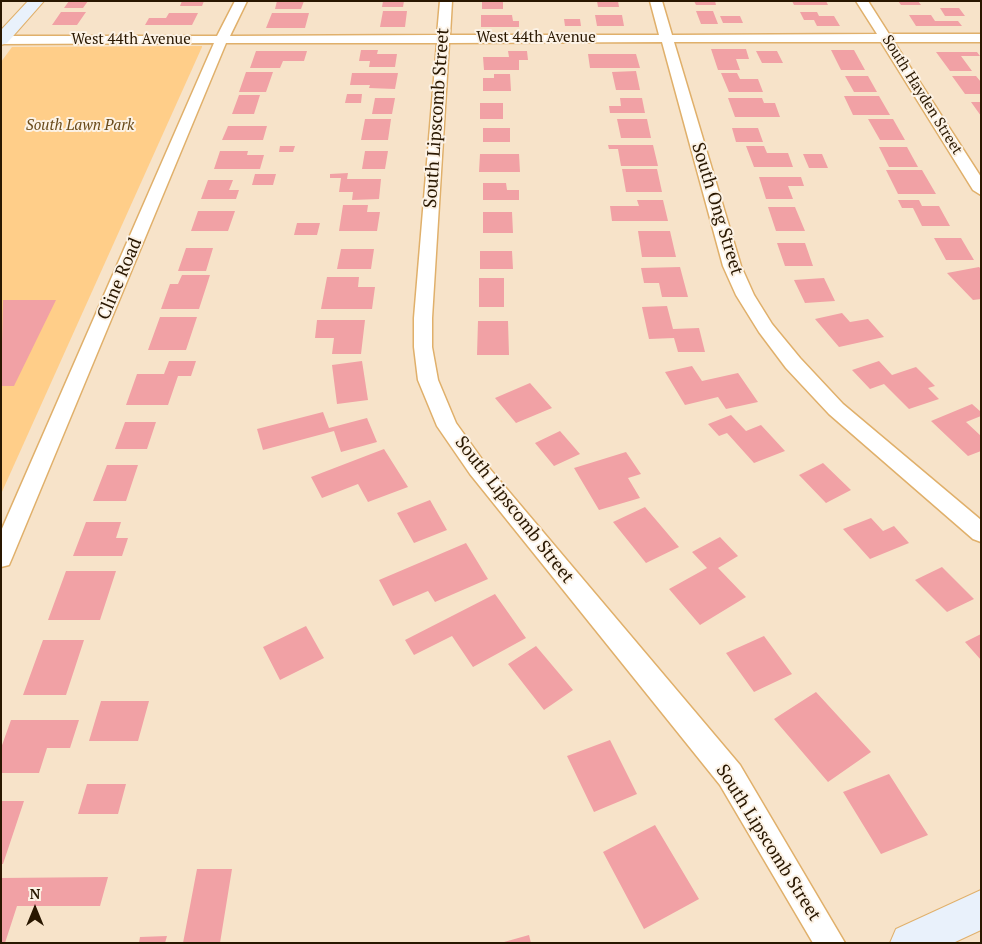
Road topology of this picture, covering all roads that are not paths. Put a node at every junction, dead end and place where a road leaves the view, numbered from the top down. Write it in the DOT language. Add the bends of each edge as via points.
graph roads {
  1 [pos="37,1"];
  2 [pos="241,1"];
  3 [pos="446,1"];
  4 [pos="656,1"];
  5 [pos="862,1"];
  6 [pos="443,38"];
  7 [pos="667,38"];
  8 [pos="885,38"];
  9 [pos="981,38"];
  10 [pos="222,39"];
  11 [pos="1,40"];
  12 [pos="981,190"];
  13 [pos="981,533"];
  14 [pos="1,558"];
  15 [pos="981,909"];
  16 [pos="830,943"];
  17 [pos="910,943"];
  1 -- 11 [label="main road"];
  2 -- 10 [label="street, Cline Road"];
  3 -- 6 [label="street, South Lipscomb Street"];
  4 -- 7 [label="street, South Ong Street"];
  5 -- 8 [label="street, South Hayden Street"];
  6 -- 7 [label="street, West 44th Avenue"];
  6 -- 10 [label="street, West 44th Avenue"];
  6 -- 16 [label="street, South Lipscomb Street" via="423,348 428,380 447,426 477,468 730,776"];
  7 -- 8 [label="street, West 44th Avenue"];
  7 -- 13 [label="street, South Ong Street" via="732,266 765,328 836,409"];
  8 -- 9 [label="street, West 44th Avenue"];
  8 -- 12 [label="street, South Hayden Street"];
  10 -- 11 [label="street, West 44th Avenue"];
  10 -- 14 [label="street, Cline Road"];
  15 -- 17 [label="main road"];
}
